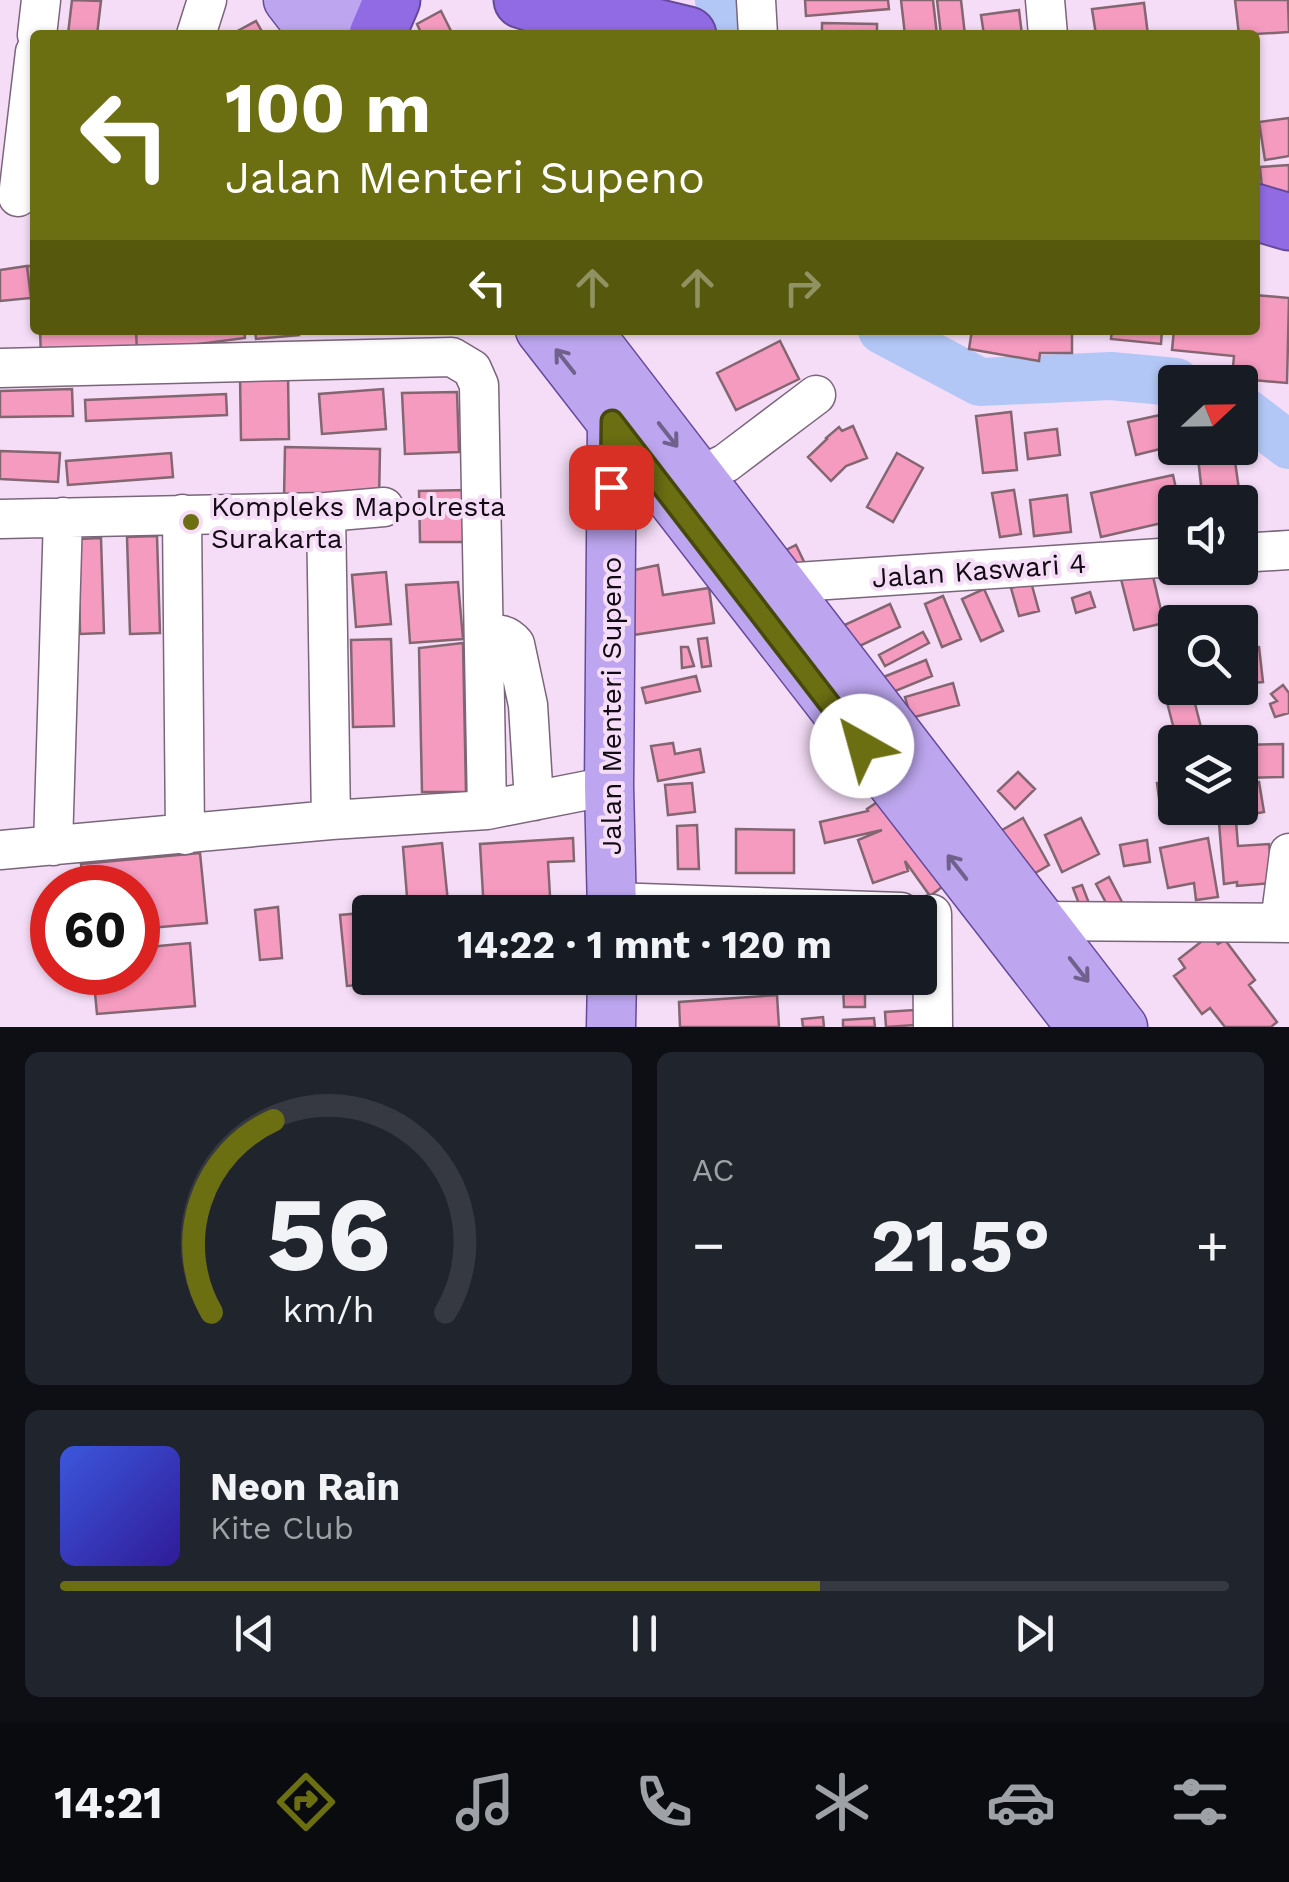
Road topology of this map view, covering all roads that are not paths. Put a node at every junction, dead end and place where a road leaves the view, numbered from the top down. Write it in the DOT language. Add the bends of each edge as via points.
graph roads {
  1 [pos="41,0"];
  2 [pos="207,0"];
  3 [pos="288,0"];
  4 [pos="337,0"];
  5 [pos="392,0"];
  6 [pos="522,0"];
  7 [pos="756,0"];
  8 [pos="1045,0"];
  9 [pos="663,19"];
  10 [pos="38,30"];
  11 [pos="198,30"];
  12 [pos="311,30"];
  13 [pos="360,30"];
  14 [pos="380,30"];
  15 [pos="758,30"];
  16 [pos="1048,30"];
  17 [pos="30,95"];
  18 [pos="18,197"];
  19 [pos="1260,213"];
  20 [pos="1289,222"];
  21 [pos="546,335"];
  22 [pos="589,335"];
  23 [pos="0,368"];
  24 [pos="816,395"];
  25 [pos="620,402"];
  26 [pos="700,476"];
  27 [pos="384,507"];
  28 [pos="326,512"];
  29 [pos="182,514"];
  30 [pos="63,518"];
  31 [pos="0,520"];
  32 [pos="1289,550"];
  33 [pos="1258,552"];
  34 [pos="1158,558"];
  35 [pos="782,583"];
  36 [pos="485,635"];
  37 [pos="608,786"];
  38 [pos="534,802"];
  39 [pos="487,810"];
  40 [pos="331,820"];
  41 [pos="185,835"];
  42 [pos="53,846"];
  43 [pos="0,850"];
  44 [pos="1289,852"];
  45 [pos="612,895"];
  46 [pos="937,914"];
  47 [pos="1020,921"];
  48 [pos="1285,923"];
  49 [pos="612,995"];
  50 [pos="928,995"];
  51 [pos="611,1027"];
  52 [pos="932,1027"];
  53 [pos="1082,1027"];
  54 [pos="1123,1027"];
  1 -- 10 [label="street"];
  2 -- 11 [label="street"];
  3 -- 12 [label="main road"];
  4 -- 13 [label="main road"];
  5 -- 14 [label="highway"];
  6 -- 9 [label="highway" via="605,26"];
  7 -- 15 [label="street"];
  8 -- 16 [label="street"];
  17 -- 18 [label="street"];
  19 -- 20 [label="highway"];
  25 -- 21 [label="main road, one-way"];
  22 -- 25 [label="main road"];
  23 -- 36 [label="street" via="452,357 472,369 479,385"];
  24 -- 26 [label="street" via="726,464"];
  25 -- 26 [label="main road, one-way"];
  25 -- 37 [label="main road, Jalan Menteri Supeno"];
  47 -- 25 [label="main road, one-way" via="749,600"];
  26 -- 35 [label="main road"];
  27 -- 28 [label="street"];
  28 -- 29 [label="street"];
  28 -- 40 [label="street"];
  29 -- 30 [label="street"];
  29 -- 41 [label="street"];
  30 -- 31 [label="street"];
  30 -- 42 [label="street"];
  32 -- 33 [label="street"];
  34 -- 35 [label="street, Jalan Kaswari 4"];
  35 -- 47 [label="main road"];
  36 -- 38 [label="street" via="509,636 515,644 528,705"];
  36 -- 39 [label="street"];
  37 -- 38 [label="street"];
  37 -- 45 [label="main road, Jalan Menteri Supeno"];
  38 -- 39 [label="street"];
  39 -- 40 [label="street"];
  40 -- 41 [label="street"];
  41 -- 42 [label="street"];
  42 -- 43 [label="street"];
  44 -- 48 [label="street"];
  46 -- 47 [label="street"];
  47 -- 48 [label="street"];
  47 -- 53 [label="main road"];
  47 -- 54 [label="main road, one-way"];
  49 -- 51 [label="main road"];
  50 -- 52 [label="street"];
}
